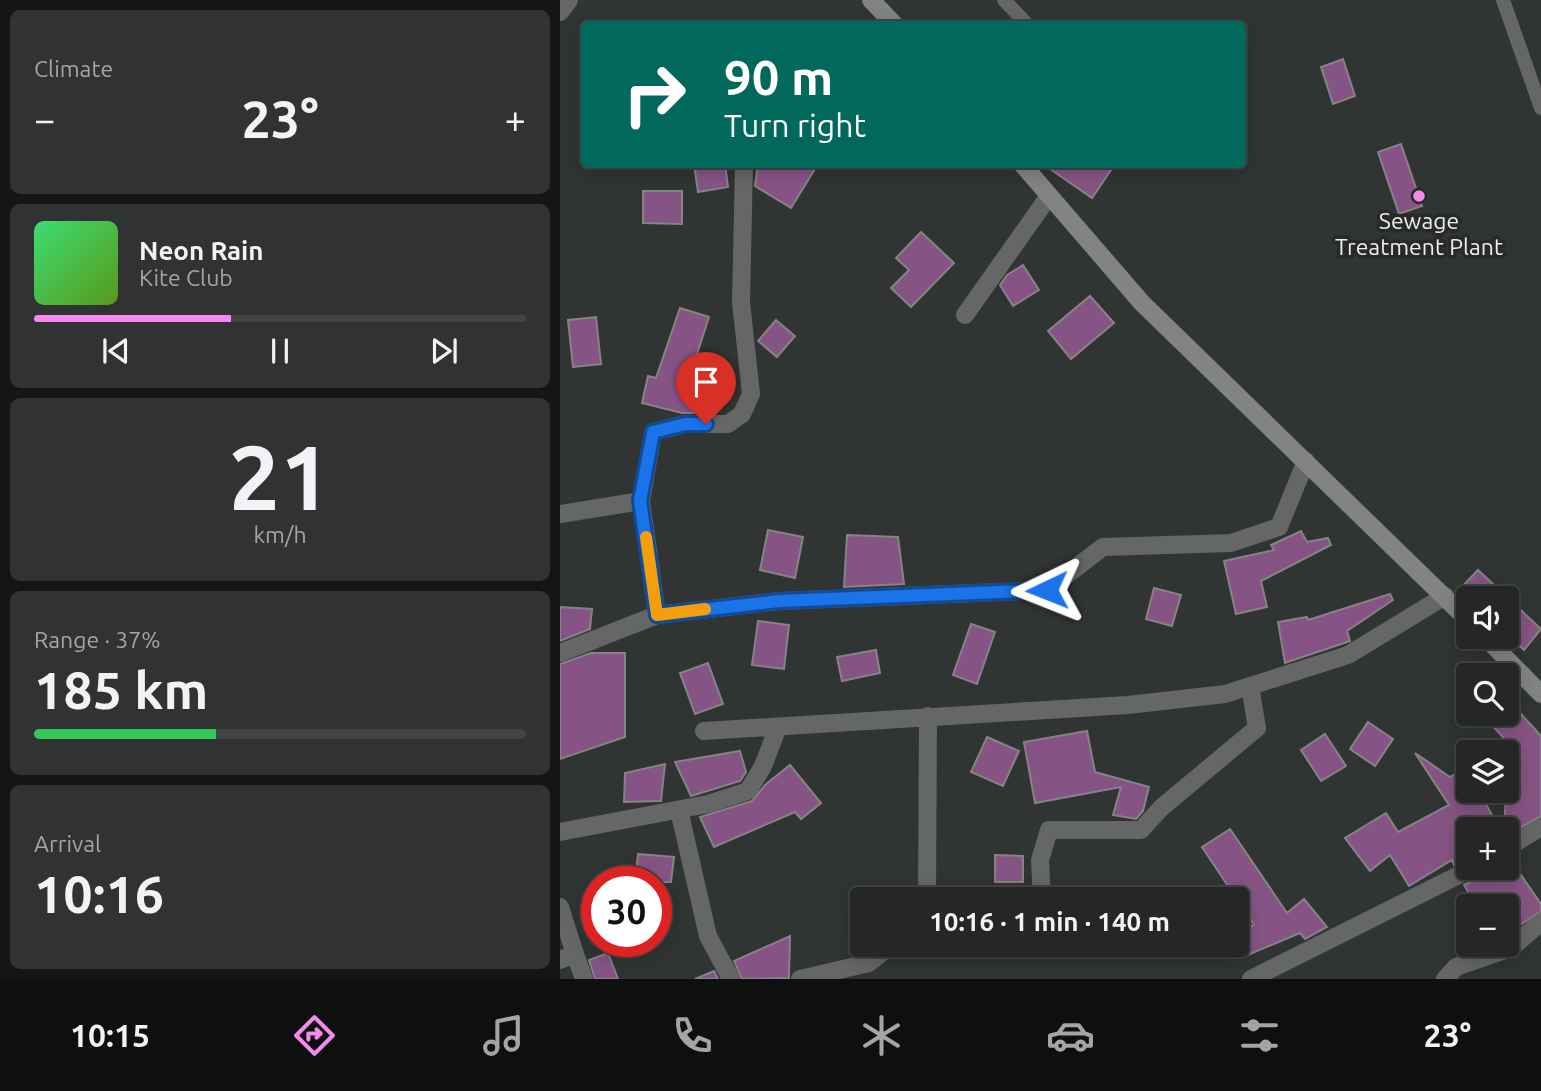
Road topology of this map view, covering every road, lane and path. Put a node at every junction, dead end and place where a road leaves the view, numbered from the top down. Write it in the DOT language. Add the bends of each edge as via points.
graph roads {
  1 [pos="569,0"];
  2 [pos="872,0"];
  3 [pos="1004,0"];
  4 [pos="1503,0"];
  5 [pos="560,12"];
  6 [pos="891,21"];
  7 [pos="1024,21"];
  8 [pos="1541,108"];
  9 [pos="744,168"];
  10 [pos="1024,168"];
  11 [pos="1049,196"];
  12 [pos="965,315"];
  13 [pos="1306,461"];
  14 [pos="640,501"];
  15 [pos="560,514"];
  16 [pos="1445,596"];
  17 [pos="1456,607"];
  18 [pos="657,615"];
  19 [pos="1497,649"];
  20 [pos="560,653"];
  21 [pos="1250,686"];
  22 [pos="1541,694"];
  23 [pos="928,716"];
  24 [pos="778,727"];
  25 [pos="704,731"];
  26 [pos="679,810"];
  27 [pos="1541,827"];
  28 [pos="560,832"];
  29 [pos="1519,841"];
  30 [pos="1456,876"];
  31 [pos="927,887"];
  32 [pos="1041,887"];
  33 [pos="560,907"];
  34 [pos="1541,922"];
  35 [pos="568,957"];
  36 [pos="876,957"];
  37 [pos="849,973"];
  38 [pos="584,979"];
  39 [pos="731,979"];
  40 [pos="800,979"];
  41 [pos="1251,979"];
  42 [pos="1445,979"];
  1 -- 5 [label="street"];
  2 -- 6 [label="street"];
  3 -- 7 [label="lane"];
  4 -- 8 [label="lane"];
  9 -- 14 [label="street" via="741,302 751,394 742,414 728,424 685,424 653,432"];
  10 -- 11 [label="street"];
  11 -- 12 [label="street"];
  11 -- 13 [label="street" via="1142,303"];
  13 -- 16 [label="street"];
  13 -- 18 [label="street" via="1279,527 1231,544 1103,547 1047,590 779,601"];
  14 -- 15 [label="street"];
  14 -- 18 [label="street"];
  16 -- 17 [label="street"];
  16 -- 21 [label="street" via="1348,655"];
  18 -- 20 [label="street"];
  19 -- 22 [label="street"];
  21 -- 23 [label="street" via="1225,694 1129,705"];
  21 -- 32 [label="street" via="1257,728 1141,830 1049,830 1040,860"];
  23 -- 24 [label="street"];
  23 -- 31 [label="street"];
  24 -- 25 [label="street"];
  24 -- 26 [label="street" via="748,791"];
  26 -- 28 [label="street"];
  26 -- 39 [label="street" via="708,936"];
  27 -- 29 [label="street"];
  30 -- 41 [label="street"];
  33 -- 35 [label="street"];
  34 -- 42 [label="street" via="1511,948 1456,967"];
  35 -- 38 [label="street"];
  36 -- 37 [label="street"];
  37 -- 40 [label="street"];
}
